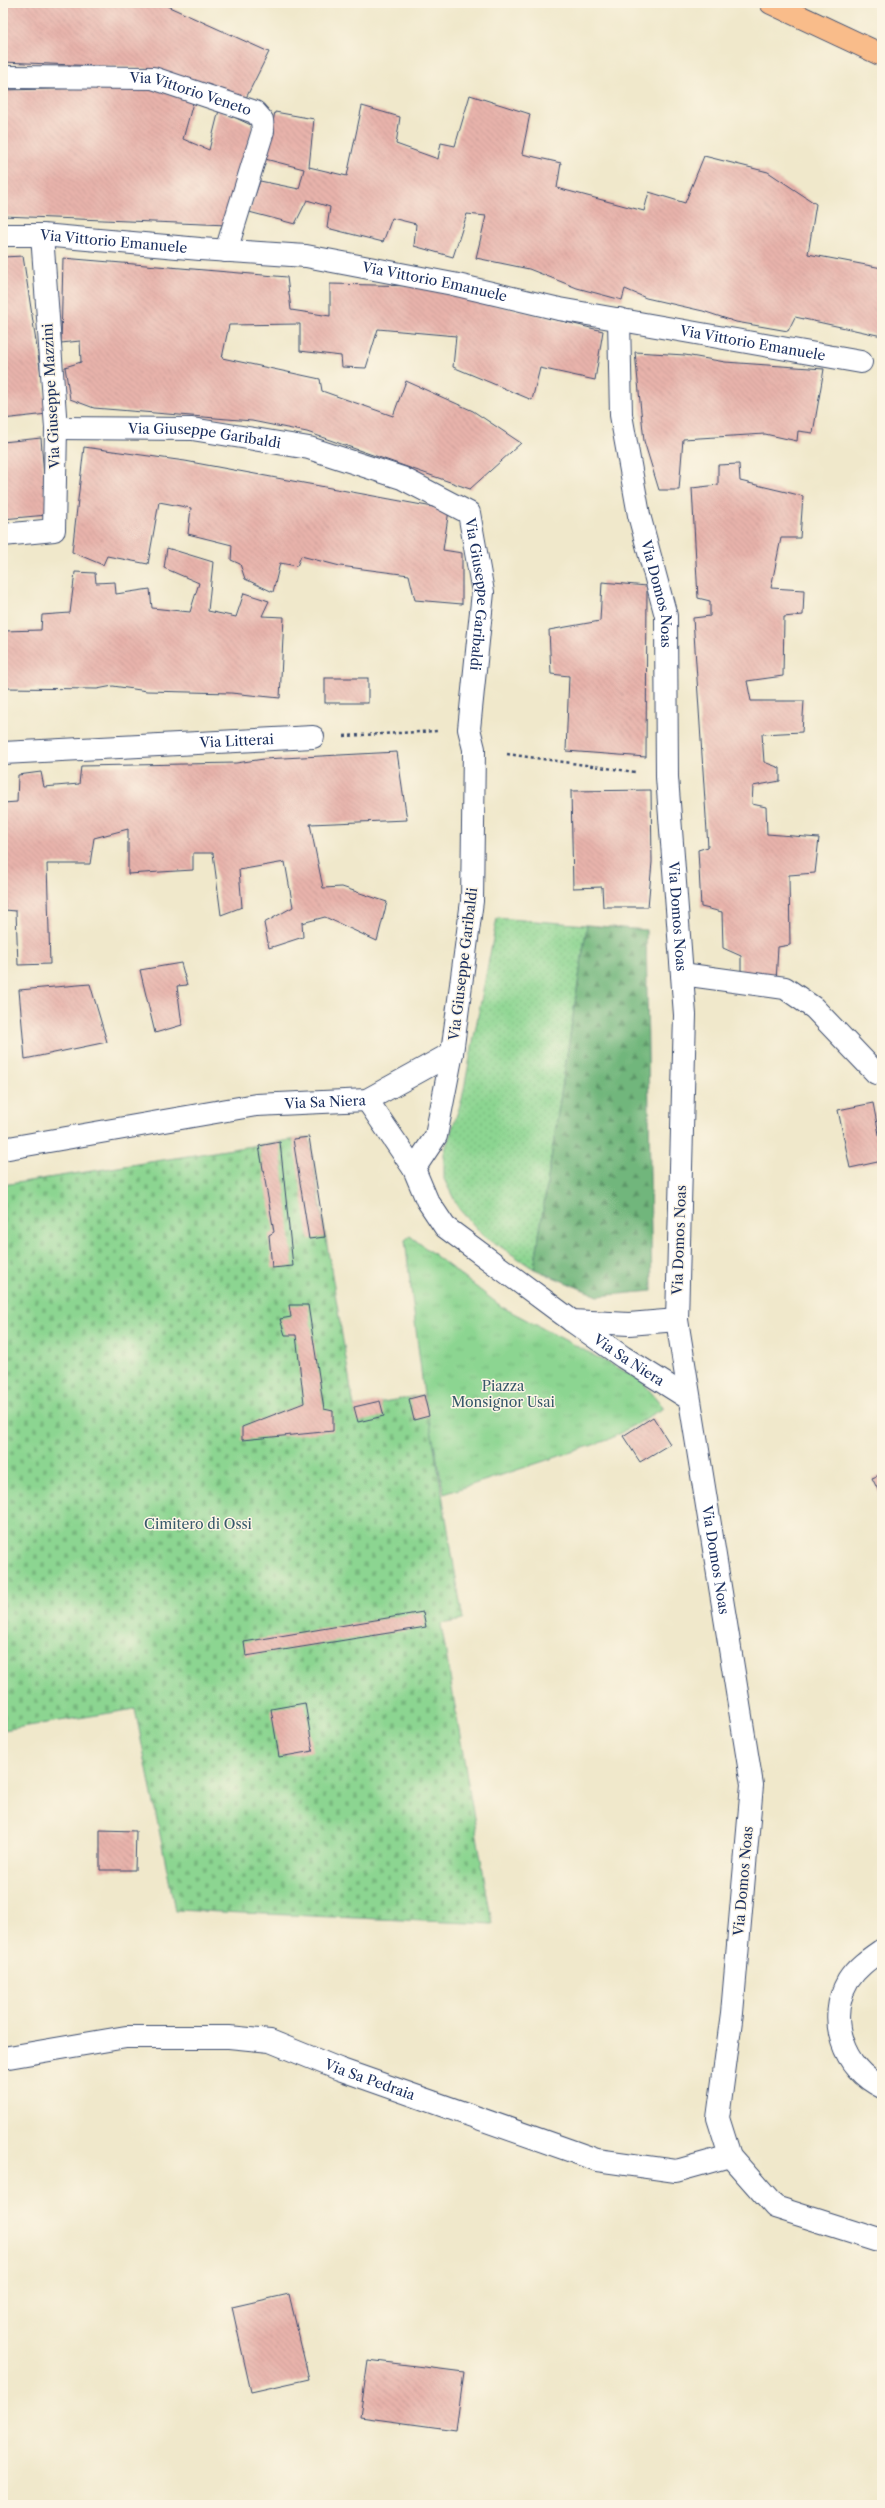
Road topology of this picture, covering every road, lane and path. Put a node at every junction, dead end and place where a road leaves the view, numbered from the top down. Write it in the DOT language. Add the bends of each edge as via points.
graph roads {
  1 [pos="771,3"];
  2 [pos="882,55"];
  3 [pos="3,77"];
  4 [pos="3,235"];
  5 [pos="42,235"];
  6 [pos="226,251"];
  7 [pos="619,320"];
  8 [pos="861,362"];
  9 [pos="56,428"];
  10 [pos="3,535"];
  11 [pos="313,737"];
  12 [pos="472,739"];
  13 [pos="3,754"];
  14 [pos="667,777"];
  15 [pos="682,974"];
  16 [pos="452,1053"];
  17 [pos="882,1073"];
  18 [pos="367,1100"];
  19 [pos="3,1149"];
  20 [pos="414,1169"];
  21 [pos="677,1320"];
  22 [pos="572,1321"];
  23 [pos="688,1398"];
  24 [pos="882,1950"];
  25 [pos="3,2058"];
  26 [pos="882,2087"];
  27 [pos="730,2156"];
  28 [pos="882,2241"];
  1 -- 2 [label="main road"];
  3 -- 6 [label="street, Via Vittorio Veneto" via="154,78 256,112 262,120 263,131"];
  4 -- 5 [label="street, Via Vittorio Emanuele"];
  5 -- 6 [label="street, Via Vittorio Emanuele"];
  5 -- 9 [label="street, Via Giuseppe Mazzini"];
  6 -- 7 [label="street, Via Vittorio Emanuele" via="306,256"];
  7 -- 8 [label="street, Via Vittorio Emanuele"];
  7 -- 14 [label="street, Via Domos Noas" via="621,415 639,515 666,616"];
  9 -- 10 [label="street, Via Giuseppe Mazzini" via="54,530"];
  9 -- 12 [label="street, Via Giuseppe Garibaldi" via="192,429 309,448 402,478 469,513 483,592"];
  11 -- 12 [label="path"];
  11 -- 13 [label="street, Via Litterai"];
  12 -- 14 [label="path"];
  12 -- 16 [label="street, Via Giuseppe Garibaldi" via="472,901"];
  14 -- 15 [label="street, Via Domos Noas"];
  15 -- 17 [label="street" via="785,988 814,1008 876,1073"];
  15 -- 21 [label="street, Via Domos Noas" via="685,1015"];
  16 -- 18 [label="street, Via Giuseppe Garibaldi"];
  16 -- 20 [label="street, Via Giuseppe Garibaldi" via="436,1136"];
  18 -- 19 [label="street, Via Sa Niera" via="256,1105"];
  18 -- 20 [label="street, Via Sa Niera"];
  20 -- 22 [label="street, Via Sa Niera" via="427,1200 445,1227"];
  21 -- 22 [label="street, Via Sa Niera" via="629,1324"];
  21 -- 23 [label="street, Via Domos Noas"];
  22 -- 23 [label="street, Via Sa Niera"];
  23 -- 27 [label="street, Via Domos Noas" via="752,1785 732,2013 718,2118"];
  24 -- 26 [label="street" via="862,1963 848,1981 840,2003 838,2026 845,2050 856,2069 872,2083"];
  25 -- 27 [label="street, Via Sa Pedraia" via="126,2037 229,2036 270,2042 338,2069 597,2160 676,2171"];
  27 -- 28 [label="street" via="774,2207"];
}
